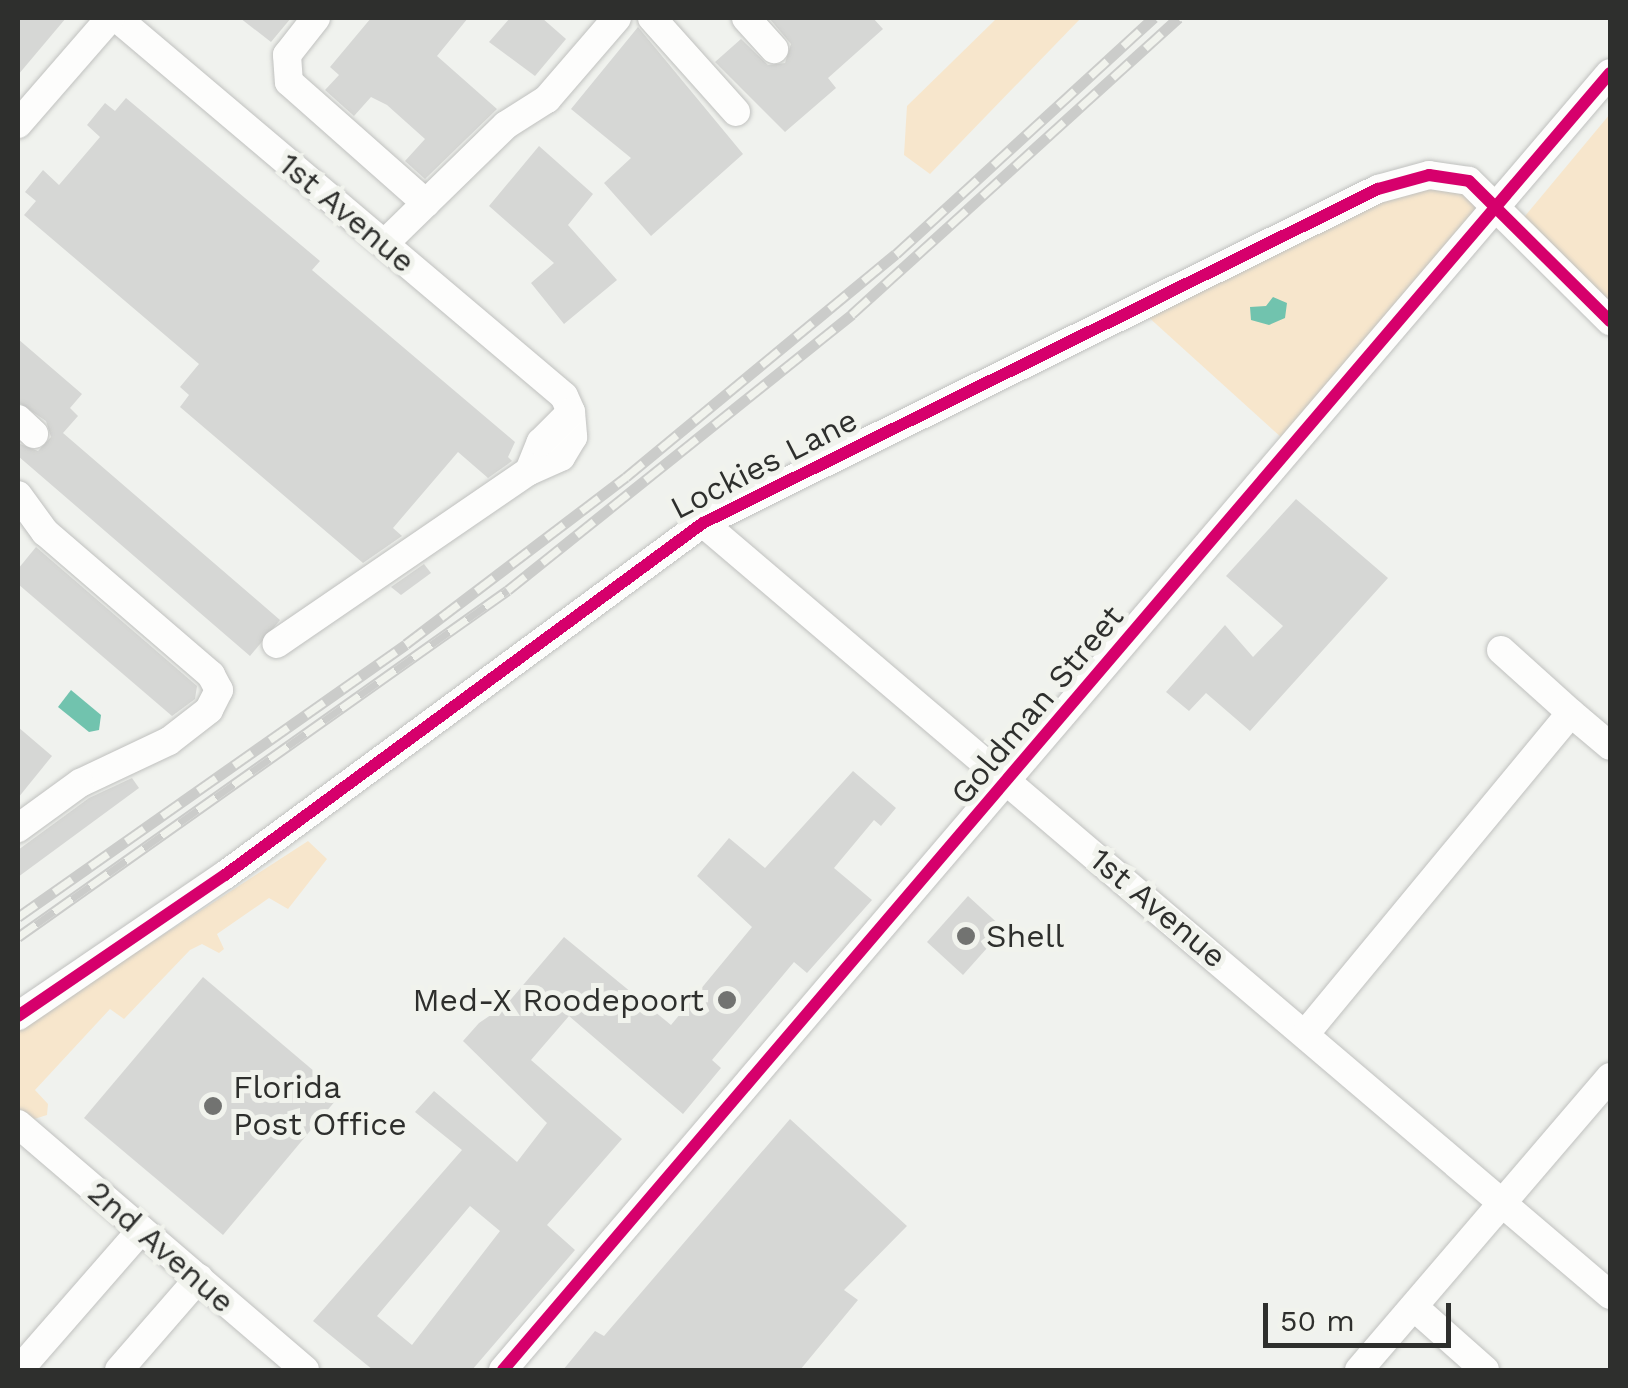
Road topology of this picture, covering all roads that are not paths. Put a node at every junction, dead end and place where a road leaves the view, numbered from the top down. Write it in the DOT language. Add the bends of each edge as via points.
graph roads {
  1 [pos="114,18"];
  2 [pos="316,18"];
  3 [pos="616,18"];
  4 [pos="652,18"];
  5 [pos="746,18"];
  6 [pos="774,50"];
  7 [pos="1610,73"];
  8 [pos="736,112"];
  9 [pos="18,124"];
  10 [pos="426,203"];
  11 [pos="1494,212"];
  12 [pos="384,244"];
  13 [pos="1610,320"];
  14 [pos="18,494"];
  15 [pos="703,523"];
  16 [pos="276,644"];
  17 [pos="1501,650"];
  18 [pos="1571,712"];
  19 [pos="1610,746"];
  20 [pos="1009,782"];
  21 [pos="18,828"];
  22 [pos="18,1016"];
  23 [pos="1306,1033"];
  24 [pos="1610,1077"];
  25 [pos="18,1124"];
  26 [pos="1502,1203"];
  27 [pos="141,1230"];
  28 [pos="199,1278"];
  29 [pos="1610,1295"];
  30 [pos="1414,1307"];
  31 [pos="19,1370"];
  32 [pos="119,1370"];
  33 [pos="304,1370"];
  34 [pos="504,1370"];
  35 [pos="1359,1370"];
  36 [pos="1485,1370"];
  1 -- 9 [label="street"];
  1 -- 12 [label="street, 1st Avenue"];
  2 -- 10 [label="street" via="287,56 289,82"];
  3 -- 10 [label="street" via="548,99 506,124"];
  4 -- 8 [label="street"];
  5 -- 6 [label="street"];
  7 -- 11 [label="street, Goldman Street"];
  10 -- 12 [label="street"];
  11 -- 13 [label="street"];
  11 -- 15 [label="street, Lockies Lane" via="1459,177 1428,175 1378,189"];
  11 -- 20 [label="street, Goldman Street"];
  12 -- 16 [label="street, 1st Avenue" via="564,396 572,412 541,442 529,472"];
  14 -- 21 [label="street" via="46,532 211,675 219,690 209,710 169,741 80,783"];
  15 -- 20 [label="street, 1st Avenue"];
  15 -- 22 [label="street, Lockies Lane" via="239,865"];
  17 -- 18 [label="street"];
  18 -- 19 [label="street"];
  18 -- 23 [label="street"];
  20 -- 23 [label="street, 1st Avenue"];
  20 -- 34 [label="street, Goldman Street"];
  23 -- 26 [label="street, 1st Avenue"];
  24 -- 26 [label="street"];
  25 -- 27 [label="street, 2nd Avenue"];
  26 -- 29 [label="street, 1st Avenue"];
  26 -- 30 [label="street"];
  27 -- 28 [label="street, 2nd Avenue"];
  27 -- 31 [label="street"];
  28 -- 32 [label="street"];
  28 -- 33 [label="street, 2nd Avenue"];
  30 -- 35 [label="street"];
  30 -- 36 [label="street"];
}
